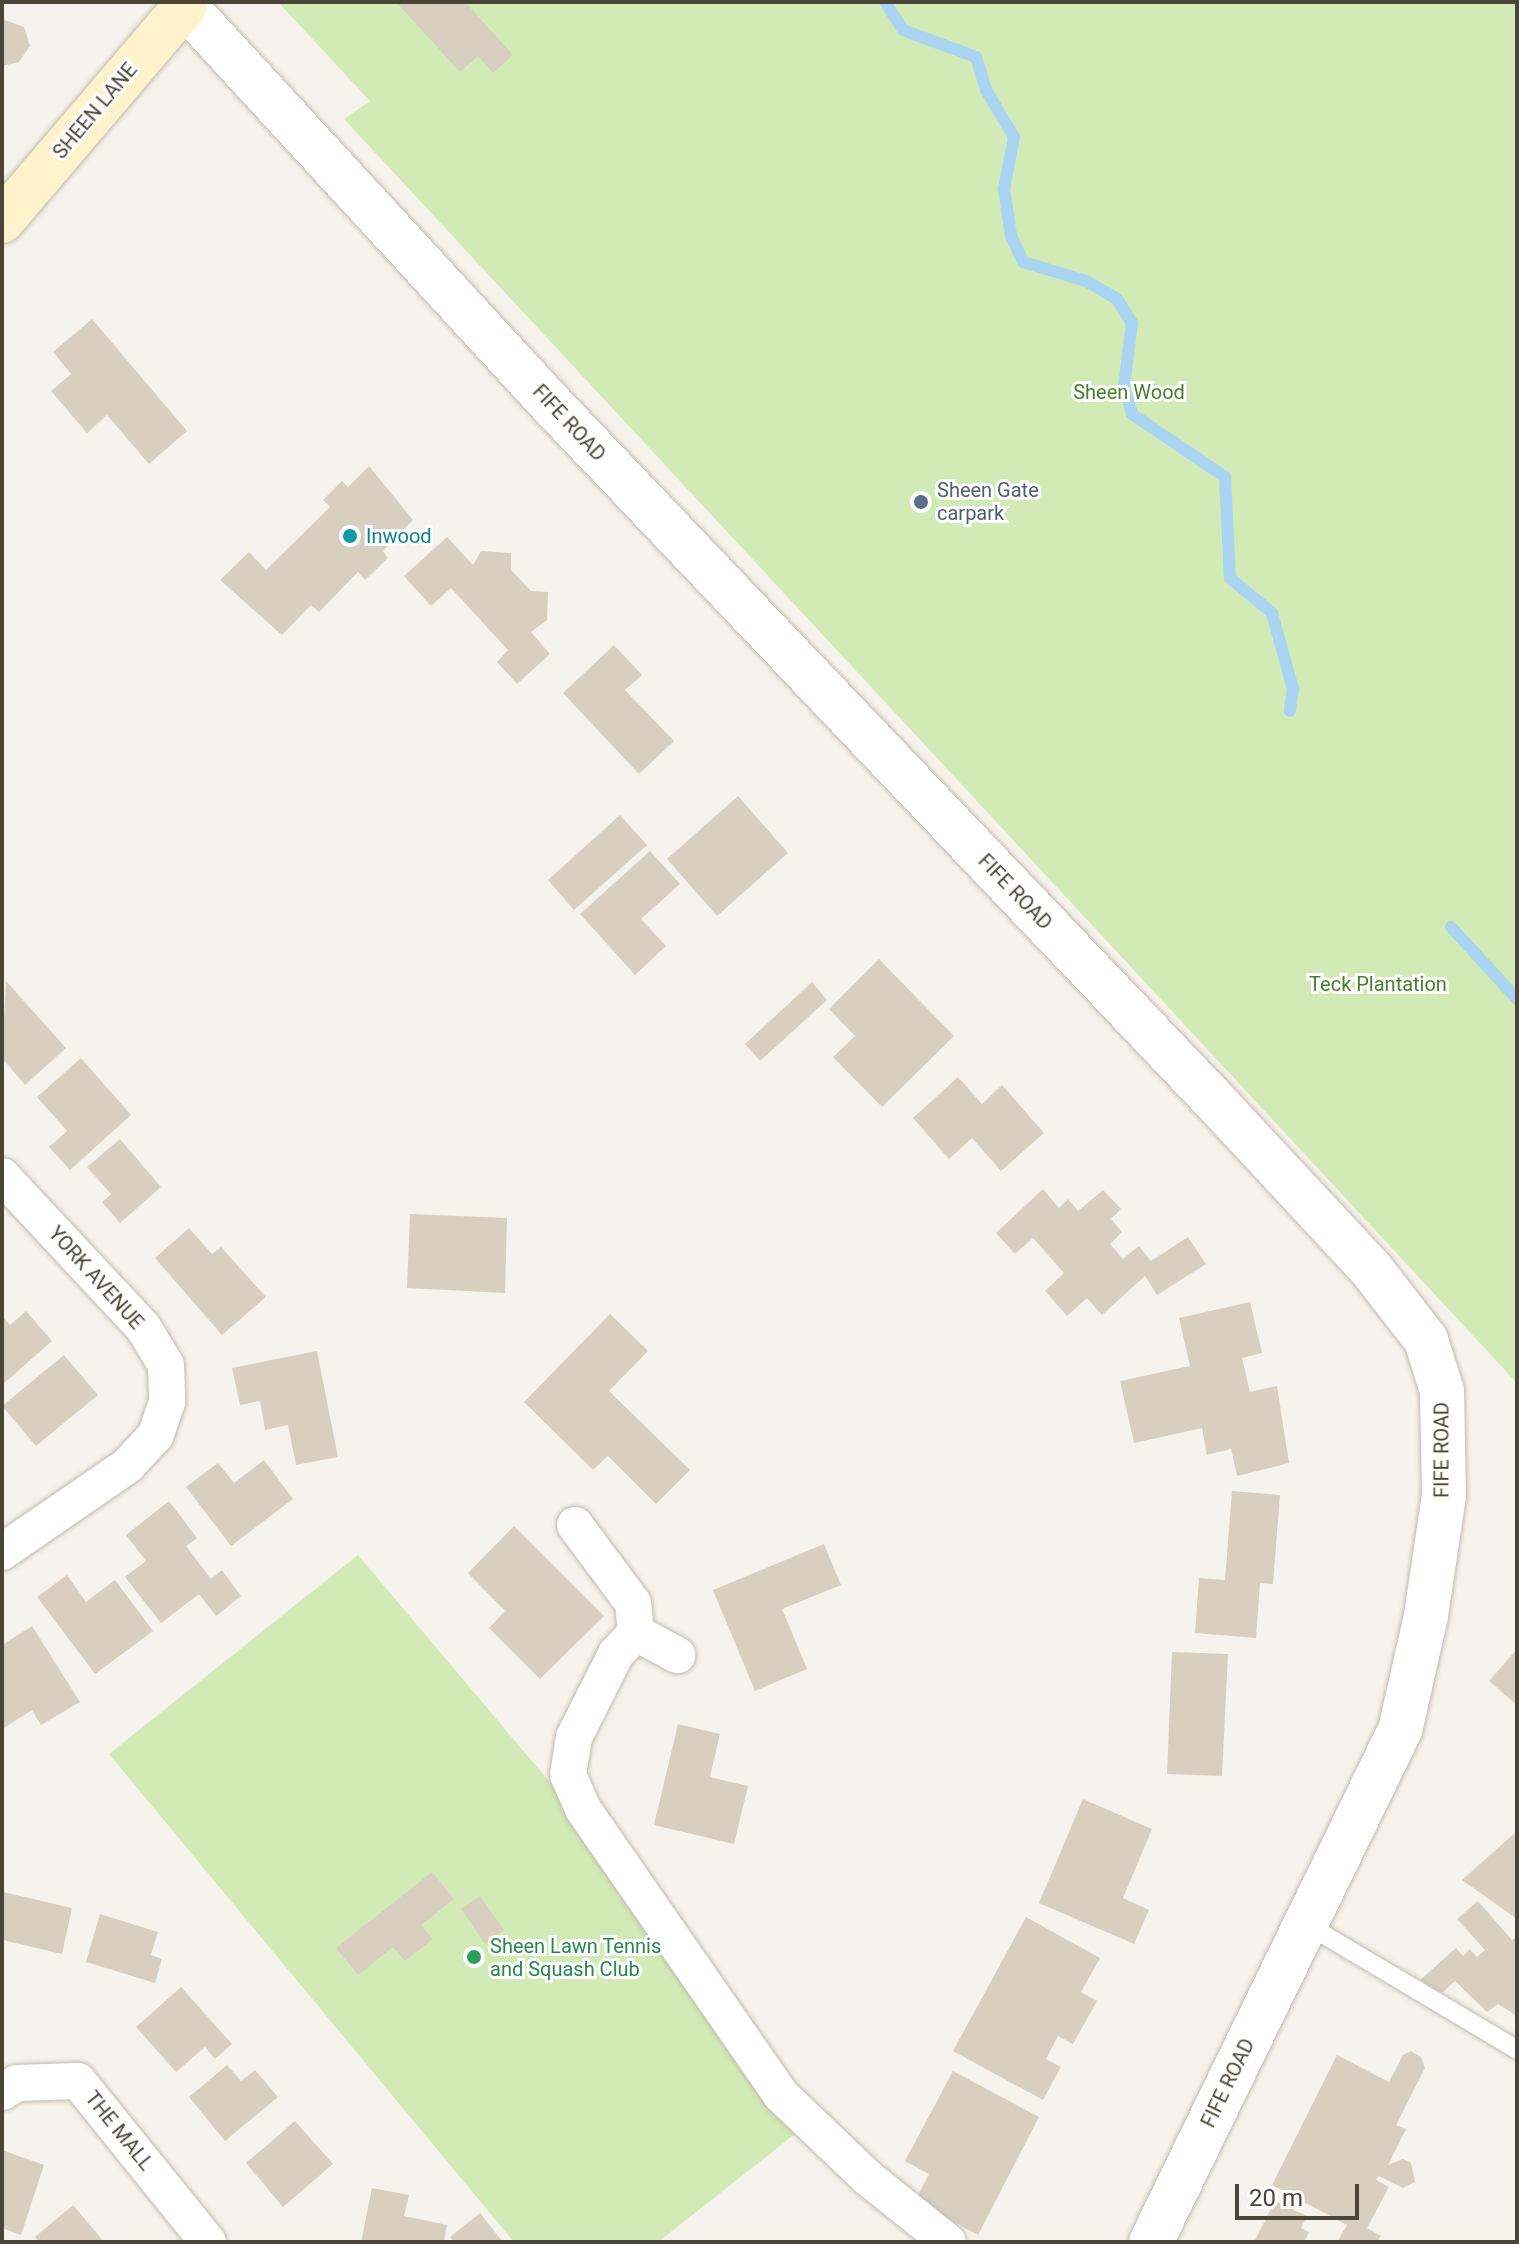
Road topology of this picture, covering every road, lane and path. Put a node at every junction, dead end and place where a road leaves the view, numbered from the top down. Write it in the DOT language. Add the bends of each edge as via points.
graph roads {
  1 [pos="185,3"];
  2 [pos="2,221"];
  3 [pos="2,1176"];
  4 [pos="575,1525"];
  5 [pos="2,1552"];
  6 [pos="636,1633"];
  7 [pos="677,1655"];
  8 [pos="1306,1924"];
  9 [pos="1517,2050"];
  10 [pos="2,2092"];
  11 [pos="208,2242"];
  12 [pos="948,2242"];
  13 [pos="1151,2242"];
  1 -- 2 [label="main road, SHEEN LANE"];
  1 -- 8 [label="street, FIFE ROAD" via="520,371 1371,1269 1426,1340 1442,1391 1444,1495 1426,1616 1400,1730"];
  3 -- 5 [label="street, YORK AVENUE" via="143,1327 166,1365 167,1402 155,1436 127,1466"];
  4 -- 6 [label="street" via="633,1603"];
  6 -- 7 [label="street"];
  6 -- 12 [label="street" via="616,1654 574,1737 568,1775 583,1809 780,2094 868,2178"];
  8 -- 9 [label="lane"];
  8 -- 13 [label="street, FIFE ROAD"];
  10 -- 11 [label="street, THE MALL" via="17,2083 78,2081"];
}
